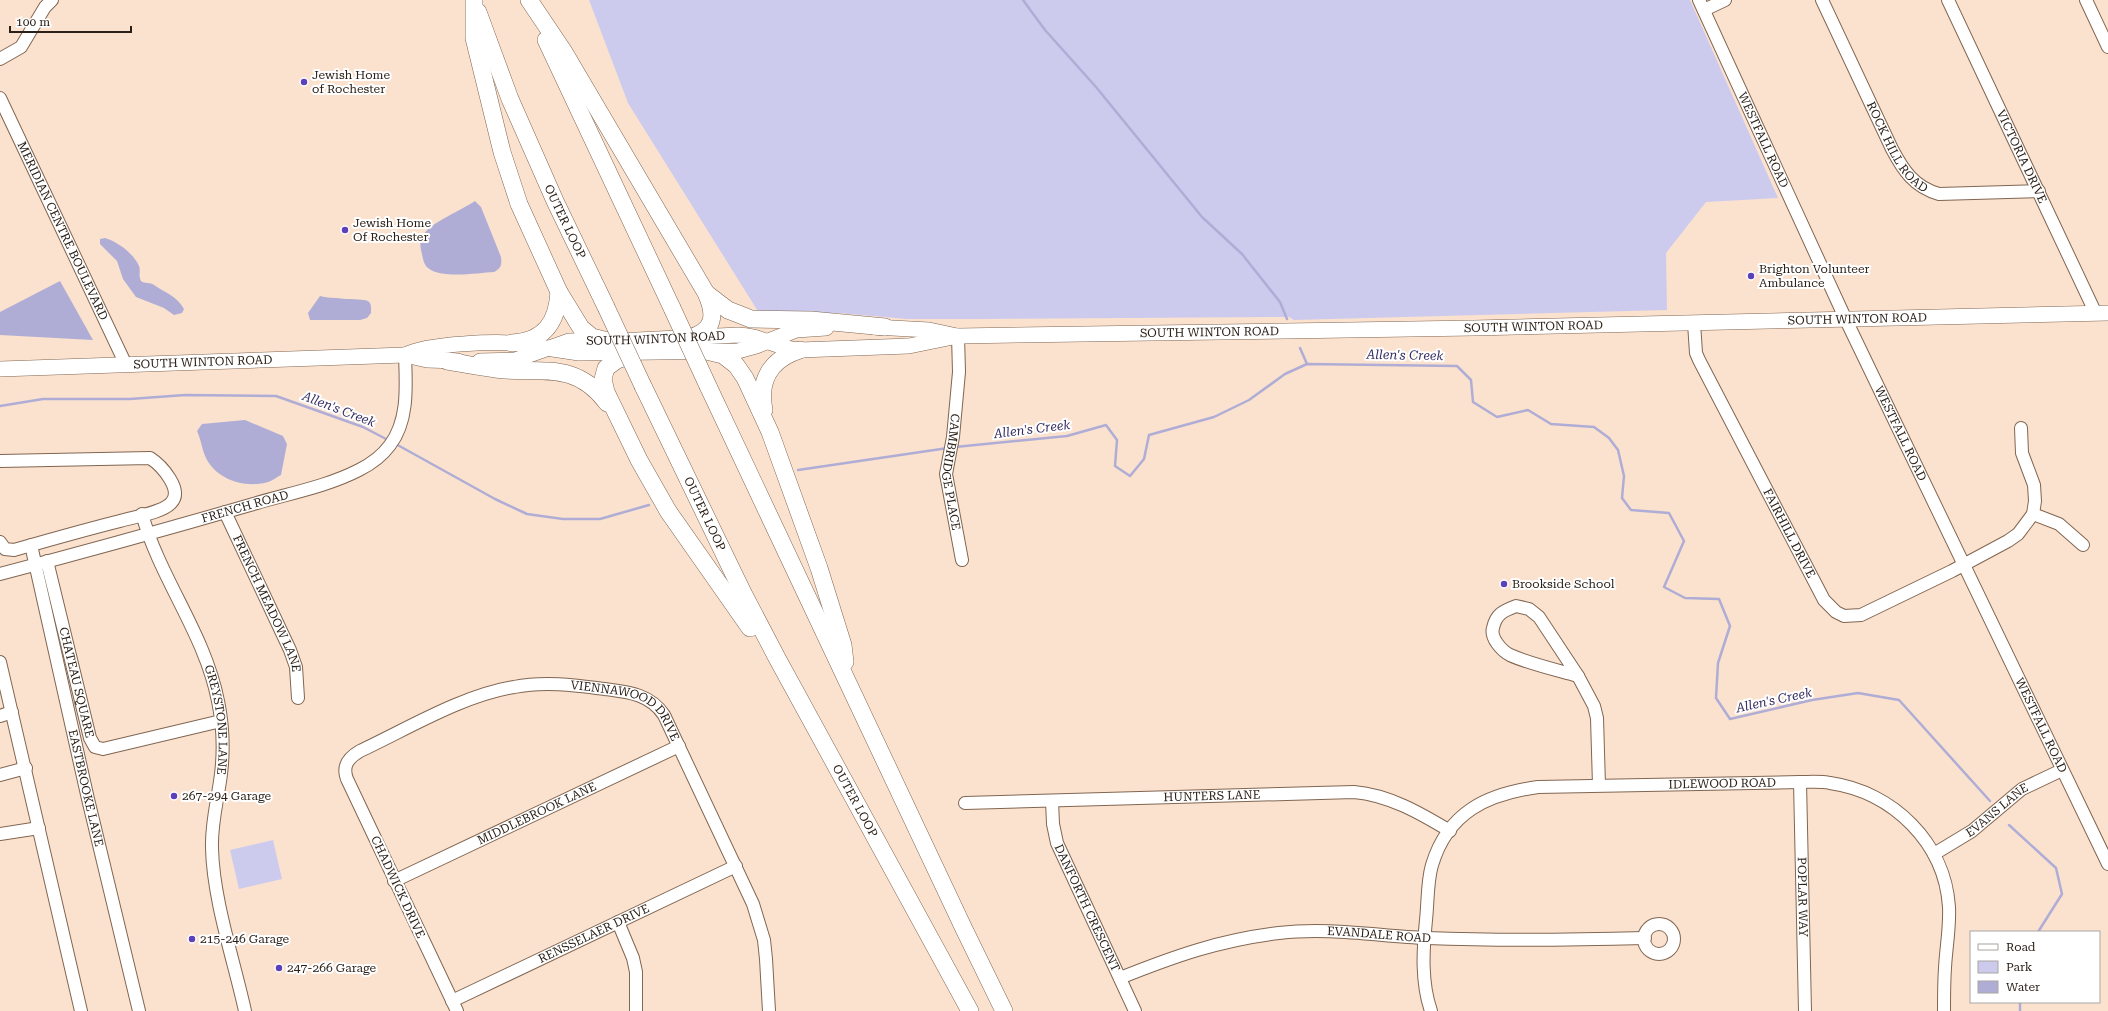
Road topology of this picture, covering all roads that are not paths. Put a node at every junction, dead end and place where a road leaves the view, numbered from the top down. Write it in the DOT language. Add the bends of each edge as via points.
graph roads {
  1 [pos="52,0"];
  2 [pos="529,0"];
  3 [pos="1725,0"];
  4 [pos="1822,0"];
  5 [pos="1948,0"];
  6 [pos="2086,0"];
  7 [pos="474,1"];
  8 [pos="1701,5"];
  9 [pos="2108,47"];
  10 [pos="0,59"];
  11 [pos="0,98"];
  12 [pos="2039,191"];
  13 [pos="559,292"];
  14 [pos="706,293"];
  15 [pos="2102,314"];
  16 [pos="1846,320"];
  17 [pos="1694,323"];
  18 [pos="885,327"];
  19 [pos="958,336"];
  20 [pos="689,338"];
  21 [pos="608,340"];
  22 [pos="766,342"];
  23 [pos="512,343"];
  24 [pos="546,348"];
  25 [pos="800,350"];
  26 [pos="706,351"];
  27 [pos="636,353"];
  28 [pos="405,355"];
  29 [pos="447,361"];
  30 [pos="126,365"];
  31 [pos="0,369"];
  32 [pos="619,419"];
  33 [pos="2021,428"];
  34 [pos="770,432"];
  35 [pos="0,461"];
  36 [pos="225,512"];
  37 [pos="142,514"];
  38 [pos="2033,514"];
  39 [pos="148,534"];
  40 [pos="0,542"];
  41 [pos="31,545"];
  42 [pos="2083,545"];
  43 [pos="962,560"];
  44 [pos="47,561"];
  45 [pos="1964,564"];
  46 [pos="35,565"];
  47 [pos="0,574"];
  48 [pos="776,658"];
  49 [pos="0,662"];
  50 [pos="1578,676"];
  51 [pos="848,682"];
  52 [pos="298,698"];
  53 [pos="12,712"];
  54 [pos="0,716"];
  55 [pos="222,721"];
  56 [pos="679,746"];
  57 [pos="347,762"];
  58 [pos="26,768"];
  59 [pos="2062,770"];
  60 [pos="0,774"];
  61 [pos="1800,782"];
  62 [pos="1599,786"];
  63 [pos="1052,801"];
  64 [pos="965,803"];
  65 [pos="39,828"];
  66 [pos="1450,831"];
  67 [pos="0,834"];
  68 [pos="1934,854"];
  69 [pos="2108,864"];
  70 [pos="736,866"];
  71 [pos="394,881"];
  72 [pos="618,922"];
  73 [pos="1424,938"];
  74 [pos="1645,938"];
  75 [pos="1120,978"];
  76 [pos="454,1006"];
  77 [pos="81,1011"];
  78 [pos="139,1011"];
  79 [pos="245,1011"];
  80 [pos="636,1011"];
  81 [pos="768,1011"];
  82 [pos="970,1011"];
  83 [pos="1004,1011"];
  84 [pos="1135,1011"];
  85 [pos="1431,1011"];
  86 [pos="1805,1011"];
  87 [pos="1944,1011"];
  1 -- 10 [label="street" via="20,47"];
  2 -- 14 [label="highway" via="564,52"];
  2 -- 51 [label="highway, bridge" via="566,86"];
  3 -- 8 [label="street"];
  4 -- 12 [label="street, ROCK HILL ROAD" via="1892,149 1901,166 1915,183 1939,194"];
  5 -- 12 [label="street, VICTORIA DRIVE"];
  6 -- 9 [label="street"];
  7 -- 13 [label="highway" via="474,38 502,152 523,214"];
  7 -- 48 [label="highway, OUTER LOOP, bridge" via="510,99 555,201"];
  8 -- 16 [label="street, WESTFALL ROAD"];
  11 -- 30 [label="street, MERIDIAN CENTRE BOULEVARD"];
  12 -- 15 [label="street, VICTORIA DRIVE"];
  13 -- 21 [label="highway" via="583,331 595,338"];
  13 -- 23 [label="highway" via="557,313 548,327 533,338"];
  14 -- 18 [label="highway" via="728,310 751,319 812,320"];
  14 -- 20 [label="highway" via="713,309 711,322 703,332"];
  15 -- 16 [label="main road, SOUTH WINTON ROAD"];
  16 -- 17 [label="main road, SOUTH WINTON ROAD"];
  16 -- 45 [label="street, WESTFALL ROAD"];
  17 -- 19 [label="main road, SOUTH WINTON ROAD"];
  17 -- 45 [label="street, FAIRHILL DRIVE" via="1696,353 1699,360 1824,600 1832,609 1844,616 1861,615"];
  18 -- 19 [label="main road, SOUTH WINTON ROAD" via="929,330"];
  18 -- 22 [label="main road, SOUTH WINTON ROAD" via="804,328"];
  19 -- 25 [label="main road, SOUTH WINTON ROAD" via="909,346"];
  19 -- 43 [label="street, CAMBRIDGE PLACE" via="959,372 953,437 946,474"];
  20 -- 21 [label="main road, SOUTH WINTON ROAD"];
  20 -- 22 [label="main road, SOUTH WINTON ROAD" via="744,335"];
  21 -- 24 [label="main road, SOUTH WINTON ROAD" via="569,341"];
  22 -- 25 [label="main road, SOUTH WINTON ROAD" via="786,349"];
  22 -- 26 [label="main road, SOUTH WINTON ROAD" via="741,350"];
  23 -- 24 [label="main road, SOUTH WINTON ROAD"];
  23 -- 28 [label="main road, SOUTH WINTON ROAD" via="436,346"];
  24 -- 27 [label="main road, SOUTH WINTON ROAD" via="575,353"];
  24 -- 29 [label="main road, SOUTH WINTON ROAD" via="513,360"];
  25 -- 34 [label="highway" via="777,361 764,380 763,402"];
  26 -- 27 [label="main road, SOUTH WINTON ROAD"];
  26 -- 34 [label="highway" via="726,356 740,370"];
  27 -- 32 [label="highway" via="611,364 604,373 604,389"];
  28 -- 29 [label="main road, SOUTH WINTON ROAD"];
  28 -- 30 [label="main road, SOUTH WINTON ROAD"];
  28 -- 36 [label="street, FRENCH ROAD" via="404,405 400,428 390,445 369,465 324,483"];
  29 -- 32 [label="highway" via="498,369 549,370 570,374 598,390"];
  30 -- 31 [label="main road, SOUTH WINTON ROAD"];
  32 -- 48 [label="highway" via="651,482 677,524 756,636"];
  33 -- 38 [label="street" via="2022,454 2035,493"];
  34 -- 51 [label="highway" via="823,580 843,645"];
  35 -- 37 [label="street" via="150,458 169,478 175,494 172,502 165,508"];
  36 -- 39 [label="street, FRENCH ROAD"];
  36 -- 52 [label="street, FRENCH MEADOW LANE" via="290,650 296,667"];
  37 -- 39 [label="street, GREYSTONE LANE"];
  37 -- 41 [label="street"];
  38 -- 42 [label="street" via="2060,524"];
  38 -- 45 [label="street, FAIRHILL DRIVE" via="2013,538"];
  39 -- 44 [label="street, FRENCH ROAD"];
  39 -- 55 [label="street, GREYSTONE LANE" via="212,673"];
  40 -- 41 [label="street" via="5,548 14,550"];
  41 -- 46 [label="street, EASTBROOKE LANE"];
  44 -- 46 [label="street, FRENCH ROAD"];
  44 -- 55 [label="street, CHATEAU SQUARE" via="90,738 95,747 103,749"];
  45 -- 59 [label="street, WESTFALL ROAD"];
  46 -- 47 [label="street, FRENCH ROAD"];
  46 -- 78 [label="street, EASTBROOKE LANE"];
  48 -- 82 [label="highway, OUTER LOOP"];
  49 -- 53 [label="street"];
  50 -- 50 [label="street" via="1539,617 1529,609 1516,606 1502,611 1495,619 1492,631 1497,644 1509,654"];
  50 -- 62 [label="street" via="1594,706 1597,718"];
  51 -- 83 [label="highway"];
  53 -- 54 [label="street"];
  53 -- 58 [label="street"];
  55 -- 79 [label="street, GREYSTONE LANE" via="224,747 212,820 212,848 217,891"];
  56 -- 57 [label="street, VIENNAWOOD DRIVE" via="660,709 642,696 576,685 543,684 501,689 457,705 360,751"];
  56 -- 70 [label="street, VIENNAWOOD DRIVE"];
  56 -- 71 [label="street, MIDDLEBROOK LANE"];
  57 -- 71 [label="street, CHADWICK DRIVE" via="347,779"];
  58 -- 60 [label="street"];
  58 -- 65 [label="street"];
  59 -- 68 [label="street, EVANS LANE" via="2022,789 1972,831"];
  59 -- 69 [label="street, WESTFALL ROAD"];
  61 -- 62 [label="street, IDLEWOOD ROAD"];
  61 -- 68 [label="street, IDLEWOOD ROAD" via="1830,782 1881,799 1917,829"];
  61 -- 86 [label="street, POPLAR WAY"];
  62 -- 66 [label="street, IDLEWOOD ROAD" via="1538,787 1502,793 1473,807"];
  63 -- 64 [label="street, HUNTERS LANE"];
  63 -- 66 [label="street, HUNTERS LANE" via="1354,792 1375,795 1404,805"];
  63 -- 75 [label="street, DANFORTH CRESCENT" via="1057,843"];
  65 -- 67 [label="street"];
  65 -- 77 [label="street"];
  66 -- 73 [label="street, IDLEWOOD ROAD" via="1437,853 1431,872"];
  68 -- 87 [label="street, IDLEWOOD ROAD" via="1943,879 1948,906"];
  70 -- 72 [label="street, RENSSELAER DRIVE"];
  70 -- 81 [label="street, VIENNAWOOD DRIVE" via="753,904 764,940"];
  71 -- 76 [label="street, CHADWICK DRIVE"];
  72 -- 76 [label="street, RENSSELAER DRIVE"];
  72 -- 80 [label="street" via="636,972"];
  73 -- 74 [label="street, EVANDALE ROAD" via="1501,941"];
  73 -- 75 [label="street, EVANDALE ROAD" via="1311,930 1279,933 1213,944 1182,953"];
  73 -- 85 [label="street, IDLEWOOD ROAD" via="1425,984"];
  75 -- 84 [label="street, DANFORTH CRESCENT"];
}
